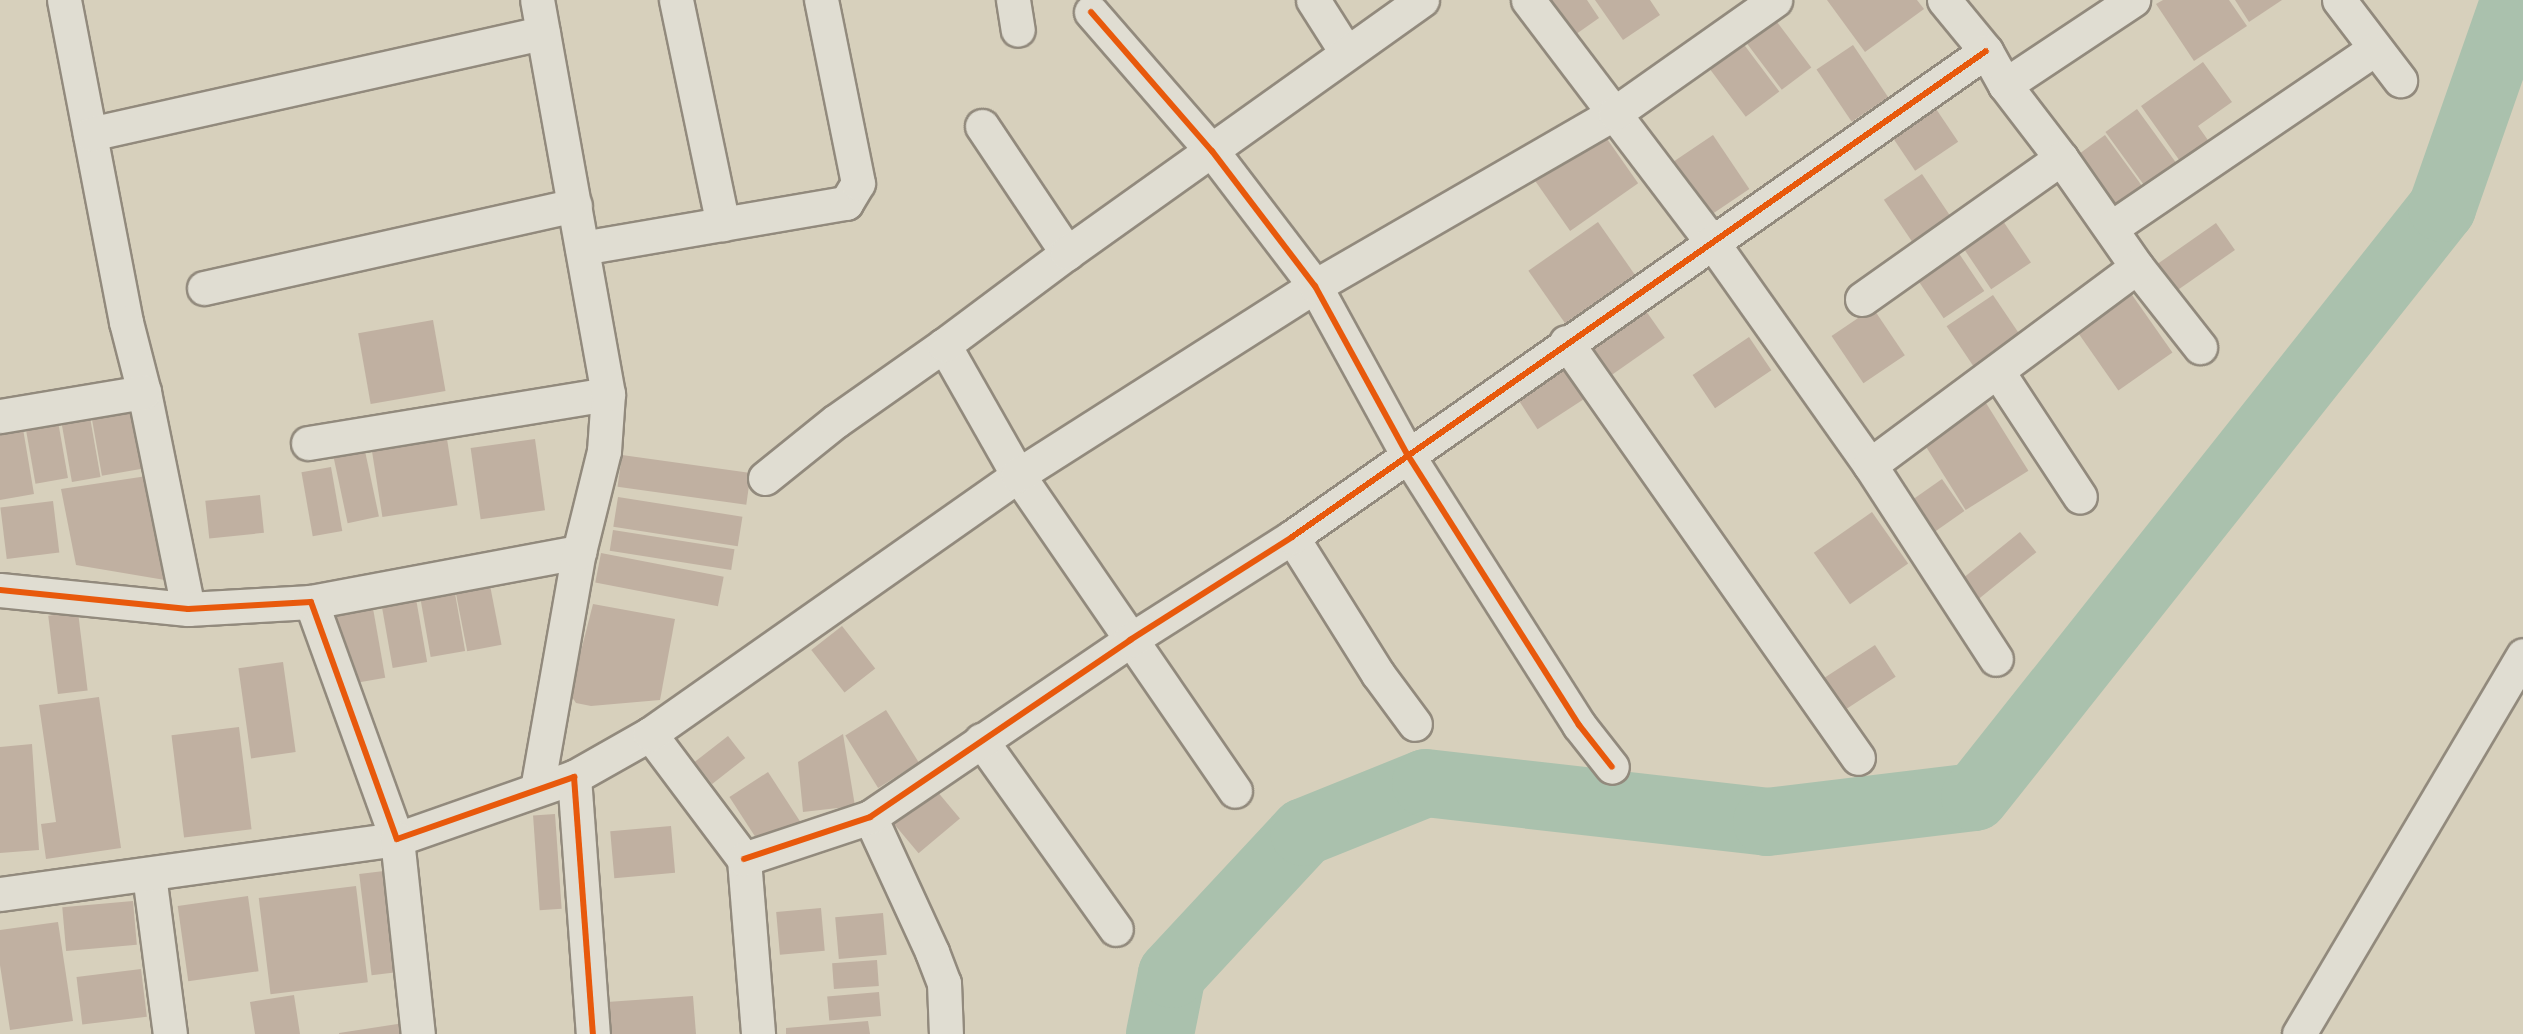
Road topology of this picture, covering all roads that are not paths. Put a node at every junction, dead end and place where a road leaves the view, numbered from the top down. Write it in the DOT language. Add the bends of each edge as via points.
graph roads {
  1 [pos="64,0"];
  2 [pos="537,0"];
  3 [pos="676,0"];
  4 [pos="821,0"];
  5 [pos="1313,0"];
  6 [pos="1422,0"];
  7 [pos="1528,0"];
  8 [pos="1775,0"];
  9 [pos="1944,0"];
  10 [pos="2133,0"];
  11 [pos="2339,0"];
  12 [pos="1091,12"];
  13 [pos="543,33"];
  14 [pos="2374,49"];
  15 [pos="1986,51"];
  16 [pos="1346,52"];
  17 [pos="2400,80"];
  18 [pos="2005,85"];
  19 [pos="1615,113"];
  20 [pos="982,126"];
  21 [pos="90,134"];
  22 [pos="1212,150"];
  23 [pos="2061,158"];
  24 [pos="575,205"];
  25 [pos="723,224"];
  26 [pos="2111,228"];
  27 [pos="1712,242"];
  28 [pos="582,248"];
  29 [pos="1067,253"];
  30 [pos="2137,267"];
  31 [pos="1315,286"];
  32 [pos="204,288"];
  33 [pos="1862,299"];
  34 [pos="1566,342"];
  35 [pos="945,345"];
  36 [pos="2200,347"];
  37 [pos="1998,372"];
  38 [pos="144,392"];
  39 [pos="608,394"];
  40 [pos="0,416"];
  41 [pos="308,443"];
  42 [pos="1407,454"];
  43 [pos="1870,465"];
  44 [pos="1018,476"];
  45 [pos="765,478"];
  46 [pos="2080,497"];
  47 [pos="1292,537"];
  48 [pos="579,552"];
  49 [pos="0,590"];
  50 [pos="311,602"];
  51 [pos="188,609"];
  52 [pos="1130,640"];
  53 [pos="2523,655"];
  54 [pos="1996,659"];
  55 [pos="1415,724"];
  56 [pos="651,734"];
  57 [pos="981,740"];
  58 [pos="1858,758"];
  59 [pos="1612,767"];
  60 [pos="574,777"];
  61 [pos="537,789"];
  62 [pos="1235,791"];
  63 [pos="870,817"];
  64 [pos="397,839"];
  65 [pos="744,859"];
  66 [pos="149,875"];
  67 [pos="0,894"];
  68 [pos="1116,929"];
  69 [pos="170,1034"];
  70 [pos="418,1034"];
  71 [pos="593,1034"];
  72 [pos="758,1034"];
  73 [pos="946,1034"];
  74 [pos="2299,1034"];
  1 -- 21 [label="street"];
  2 -- 13 [label="street"];
  3 -- 25 [label="street"];
  4 -- 25 [label="street" via="858,183 846,203"];
  5 -- 16 [label="street"];
  6 -- 16 [label="street"];
  7 -- 19 [label="street"];
  8 -- 19 [label="street"];
  9 -- 15 [label="street"];
  10 -- 18 [label="street"];
  11 -- 14 [label="street"];
  12 -- 22 [label="street"];
  13 -- 21 [label="street"];
  13 -- 24 [label="street"];
  14 -- 17 [label="street"];
  14 -- 26 [label="street"];
  15 -- 18 [label="street"];
  15 -- 27 [label="street"];
  16 -- 22 [label="street"];
  18 -- 23 [label="street"];
  19 -- 27 [label="street"];
  19 -- 31 [label="street"];
  20 -- 29 [label="street"];
  21 -- 38 [label="street" via="126,322"];
  22 -- 29 [label="street"];
  22 -- 31 [label="street"];
  23 -- 26 [label="street"];
  23 -- 33 [label="street"];
  24 -- 28 [label="street"];
  24 -- 32 [label="street"];
  25 -- 28 [label="street"];
  26 -- 30 [label="street"];
  27 -- 34 [label="street"];
  27 -- 43 [label="street"];
  28 -- 39 [label="street"];
  29 -- 35 [label="street"];
  30 -- 36 [label="street"];
  30 -- 37 [label="street"];
  31 -- 42 [label="street"];
  31 -- 44 [label="street"];
  34 -- 42 [label="street"];
  34 -- 58 [label="street"];
  35 -- 44 [label="street"];
  35 -- 45 [label="street" via="836,421"];
  37 -- 43 [label="street"];
  37 -- 46 [label="street"];
  38 -- 40 [label="street"];
  38 -- 51 [label="street"];
  39 -- 41 [label="street"];
  39 -- 48 [label="street" via="604,451"];
  42 -- 47 [label="street"];
  42 -- 59 [label="street" via="1579,726"];
  43 -- 54 [label="street"];
  44 -- 52 [label="street"];
  44 -- 56 [label="street"];
  47 -- 52 [label="street"];
  47 -- 55 [label="street" via="1378,674"];
  48 -- 50 [label="street"];
  48 -- 61 [label="street"];
  49 -- 51 [label="street"];
  50 -- 51 [label="street"];
  50 -- 64 [label="street"];
  52 -- 57 [label="street"];
  52 -- 62 [label="street"];
  53 -- 74 [label="street"];
  56 -- 60 [label="street"];
  56 -- 65 [label="street"];
  57 -- 63 [label="street"];
  57 -- 68 [label="street"];
  60 -- 61 [label="street"];
  60 -- 71 [label="street"];
  61 -- 64 [label="street"];
  63 -- 65 [label="street"];
  63 -- 73 [label="street" via="944,983"];
  64 -- 66 [label="street"];
  64 -- 70 [label="street"];
  65 -- 72 [label="street"];
  66 -- 67 [label="street"];
  66 -- 69 [label="street"];
}
